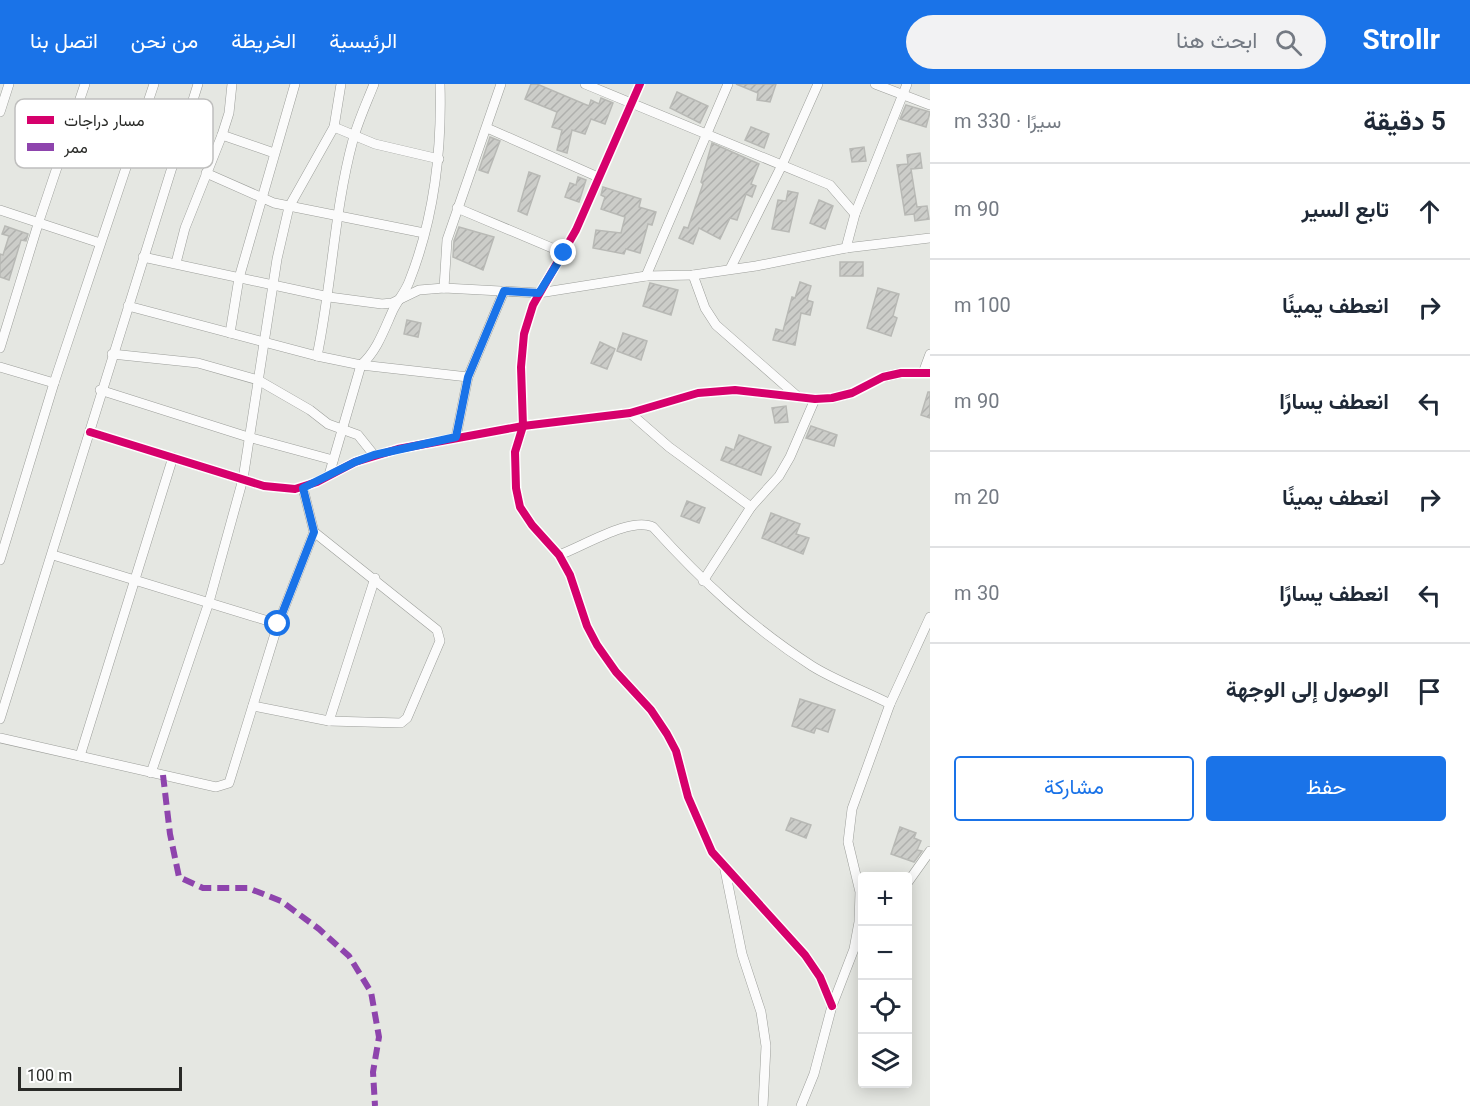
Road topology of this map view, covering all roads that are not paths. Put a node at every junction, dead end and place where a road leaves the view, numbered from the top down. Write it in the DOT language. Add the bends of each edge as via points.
graph roads {
  1 [pos="9,84"];
  2 [pos="85,84"];
  3 [pos="154,84"];
  4 [pos="198,84"];
  5 [pos="232,84"];
  6 [pos="295,84"];
  7 [pos="341,84"];
  8 [pos="374,84"];
  9 [pos="440,84"];
  10 [pos="501,84"];
  11 [pos="585,84"];
  12 [pos="640,84"];
  13 [pos="728,84"];
  14 [pos="818,84"];
  15 [pos="875,84"];
  16 [pos="908,84"];
  17 [pos="903,94"];
  18 [pos="80,99"];
  19 [pos="149,99"];
  20 [pos="193,99"];
  21 [pos="632,104"];
  22 [pos="930,105"];
  23 [pos="0,112"];
  24 [pos="334,128"];
  25 [pos="487,128"];
  26 [pos="222,135"];
  27 [pos="708,135"];
  28 [pos="354,136"];
  29 [pos="274,153"];
  30 [pos="213,156"];
  31 [pos="439,159"];
  32 [pos="782,165"];
  33 [pos="57,168"];
  34 [pos="125,168"];
  35 [pos="171,168"];
  36 [pos="208,168"];
  37 [pos="206,173"];
  38 [pos="598,177"];
  39 [pos="260,198"];
  40 [pos="289,207"];
  41 [pos="457,208"];
  42 [pos="0,210"];
  43 [pos="855,214"];
  44 [pos="339,217"];
  45 [pos="39,221"];
  46 [pos="424,233"];
  47 [pos="930,238"];
  48 [pos="100,243"];
  49 [pos="846,248"];
  50 [pos="564,253"];
  51 [pos="143,257"];
  52 [pos="176,263"];
  53 [pos="730,269"];
  54 [pos="693,274"];
  55 [pos="646,276"];
  56 [pos="239,278"];
  57 [pos="273,285"];
  58 [pos="444,288"];
  59 [pos="504,291"];
  60 [pos="539,293"];
  61 [pos="329,297"];
  62 [pos="398,300"];
  63 [pos="128,306"];
  64 [pos="230,333"];
  65 [pos="265,344"];
  66 [pos="0,348"];
  67 [pos="112,354"];
  68 [pos="930,354"];
  69 [pos="317,356"];
  70 [pos="361,365"];
  71 [pos="0,368"];
  72 [pos="927,373"];
  73 [pos="468,377"];
  74 [pos="258,380"];
  75 [pos="54,384"];
  76 [pos="100,390"];
  77 [pos="797,396"];
  78 [pos="815,399"];
  79 [pos="630,413"];
  80 [pos="523,426"];
  81 [pos="342,430"];
  82 [pos="90,432"];
  83 [pos="248,437"];
  84 [pos="456,437"];
  85 [pos="374,455"];
  86 [pos="173,457"];
  87 [pos="333,460"];
  88 [pos="329,475"];
  89 [pos="243,479"];
  90 [pos="303,488"];
  91 [pos="751,507"];
  92 [pos="314,532"];
  93 [pos="2,547"];
  94 [pos="53,555"];
  95 [pos="559,555"];
  96 [pos="0,560"];
  97 [pos="375,579"];
  98 [pos="134,581"];
  99 [pos="703,581"];
  100 [pos="208,602"];
  101 [pos="930,617"];
  102 [pos="278,624"];
  103 [pos="890,704"];
  104 [pos="253,706"];
  105 [pos="0,719"];
  106 [pos="329,721"];
  107 [pos="0,738"];
  108 [pos="80,756"];
  109 [pos="151,773"];
  110 [pos="930,851"];
  111 [pos="724,865"];
  112 [pos="912,876"];
  113 [pos="858,941"];
  114 [pos="854,946"];
  115 [pos="832,1006"];
  116 [pos="763,1106"];
  117 [pos="801,1106"];
  1 -- 23 [label="street"];
  2 -- 18 [label="street"];
  3 -- 19 [label="street"];
  4 -- 20 [label="street"];
  5 -- 26 [label="street"];
  6 -- 29 [label="street"];
  7 -- 24 [label="street"];
  8 -- 28 [label="street"];
  9 -- 31 [label="street"];
  10 -- 25 [label="street"];
  11 -- 21 [label="street"];
  12 -- 21 [label="street"];
  13 -- 27 [label="street"];
  14 -- 32 [label="street"];
  15 -- 17 [label="street"];
  16 -- 17 [label="street"];
  17 -- 22 [label="street"];
  17 -- 43 [label="street"];
  21 -- 27 [label="street"];
  21 -- 38 [label="street"];
  24 -- 28 [label="street"];
  24 -- 40 [label="street"];
  25 -- 38 [label="street"];
  25 -- 41 [label="street"];
  26 -- 29 [label="street"];
  26 -- 30 [label="street"];
  27 -- 32 [label="street"];
  27 -- 55 [label="street"];
  28 -- 31 [label="street" via="401,152"];
  28 -- 44 [label="street"];
  29 -- 39 [label="street"];
  31 -- 46 [label="street"];
  32 -- 43 [label="street" via="830,185"];
  32 -- 53 [label="street"];
  33 -- 45 [label="street"];
  34 -- 48 [label="street"];
  35 -- 51 [label="street"];
  36 -- 37 [label="street"];
  37 -- 39 [label="street"];
  37 -- 52 [label="street"];
  38 -- 50 [label="street"];
  39 -- 40 [label="street"];
  39 -- 56 [label="street"];
  40 -- 44 [label="street"];
  40 -- 57 [label="street"];
  41 -- 50 [label="street"];
  41 -- 58 [label="street" via="445,251"];
  42 -- 45 [label="street"];
  43 -- 49 [label="street"];
  44 -- 46 [label="street"];
  44 -- 61 [label="street"];
  45 -- 48 [label="street"];
  45 -- 66 [label="street"];
  46 -- 62 [label="street" via="409,283"];
  47 -- 49 [label="street"];
  48 -- 75 [label="street"];
  49 -- 53 [label="street"];
  50 -- 60 [label="street"];
  51 -- 52 [label="street"];
  51 -- 63 [label="street"];
  52 -- 56 [label="street"];
  53 -- 54 [label="street"];
  54 -- 55 [label="street"];
  54 -- 77 [label="street" via="705,308 716,325"];
  55 -- 60 [label="street"];
  56 -- 57 [label="street"];
  56 -- 64 [label="street"];
  57 -- 61 [label="street"];
  57 -- 65 [label="street"];
  58 -- 59 [label="street"];
  58 -- 62 [label="street" via="419,290"];
  59 -- 60 [label="street"];
  59 -- 73 [label="street"];
  60 -- 80 [label="street" via="524,334"];
  61 -- 62 [label="street" via="382,304"];
  61 -- 69 [label="street"];
  62 -- 70 [label="street" via="374,352"];
  63 -- 64 [label="street"];
  63 -- 67 [label="street"];
  64 -- 65 [label="street"];
  65 -- 69 [label="street"];
  65 -- 74 [label="street"];
  67 -- 74 [label="street" via="198,363"];
  67 -- 76 [label="street"];
  68 -- 72 [label="street"];
  69 -- 70 [label="street"];
  70 -- 73 [label="street"];
  70 -- 81 [label="street"];
  71 -- 75 [label="street"];
  72 -- 78 [label="street" via="883,377 852,393"];
  73 -- 84 [label="street"];
  74 -- 81 [label="street"];
  74 -- 83 [label="street"];
  75 -- 93 [label="street"];
  76 -- 82 [label="street"];
  76 -- 83 [label="street"];
  77 -- 78 [label="street"];
  77 -- 79 [label="street" via="716,390"];
  78 -- 91 [label="street" via="790,457"];
  79 -- 80 [label="street"];
  79 -- 91 [label="street"];
  80 -- 84 [label="street"];
  80 -- 95 [label="street" via="515,453 520,507"];
  81 -- 85 [label="street" via="365,440"];
  81 -- 87 [label="street"];
  82 -- 86 [label="street"];
  82 -- 94 [label="street"];
  83 -- 87 [label="street"];
  83 -- 89 [label="street"];
  84 -- 85 [label="street"];
  85 -- 88 [label="street"];
  86 -- 89 [label="street"];
  86 -- 98 [label="street"];
  87 -- 88 [label="street"];
  88 -- 90 [label="street"];
  89 -- 90 [label="street" via="285,489"];
  89 -- 100 [label="street"];
  90 -- 92 [label="street"];
  91 -- 99 [label="street"];
  92 -- 97 [label="street"];
  92 -- 102 [label="street"];
  93 -- 96 [label="street"];
  94 -- 98 [label="street"];
  94 -- 105 [label="street"];
  95 -- 99 [label="street" via="620,529 647,524"];
  95 -- 111 [label="street" via="597,645 651,710 672,743 704,835"];
  97 -- 106 [label="street"];
  97 -- 106 [label="street" via="437,630 440,641 404,722 394,725"];
  98 -- 100 [label="street"];
  98 -- 108 [label="street"];
  99 -- 103 [label="street" via="746,620 813,667"];
  100 -- 102 [label="street"];
  100 -- 109 [label="street"];
  101 -- 103 [label="street"];
  102 -- 104 [label="street"];
  103 -- 114 [label="street" via="852,808 848,842 860,892"];
  104 -- 106 [label="street"];
  104 -- 109 [label="street" via="225,786"];
  107 -- 108 [label="street"];
  108 -- 109 [label="street"];
  110 -- 112 [label="street"];
  111 -- 115 [label="street" via="804,955 820,977"];
  111 -- 116 [label="street" via="742,954 761,1012 766,1046"];
  113 -- 114 [label="street"];
  114 -- 115 [label="street"];
  115 -- 117 [label="street"];
}
